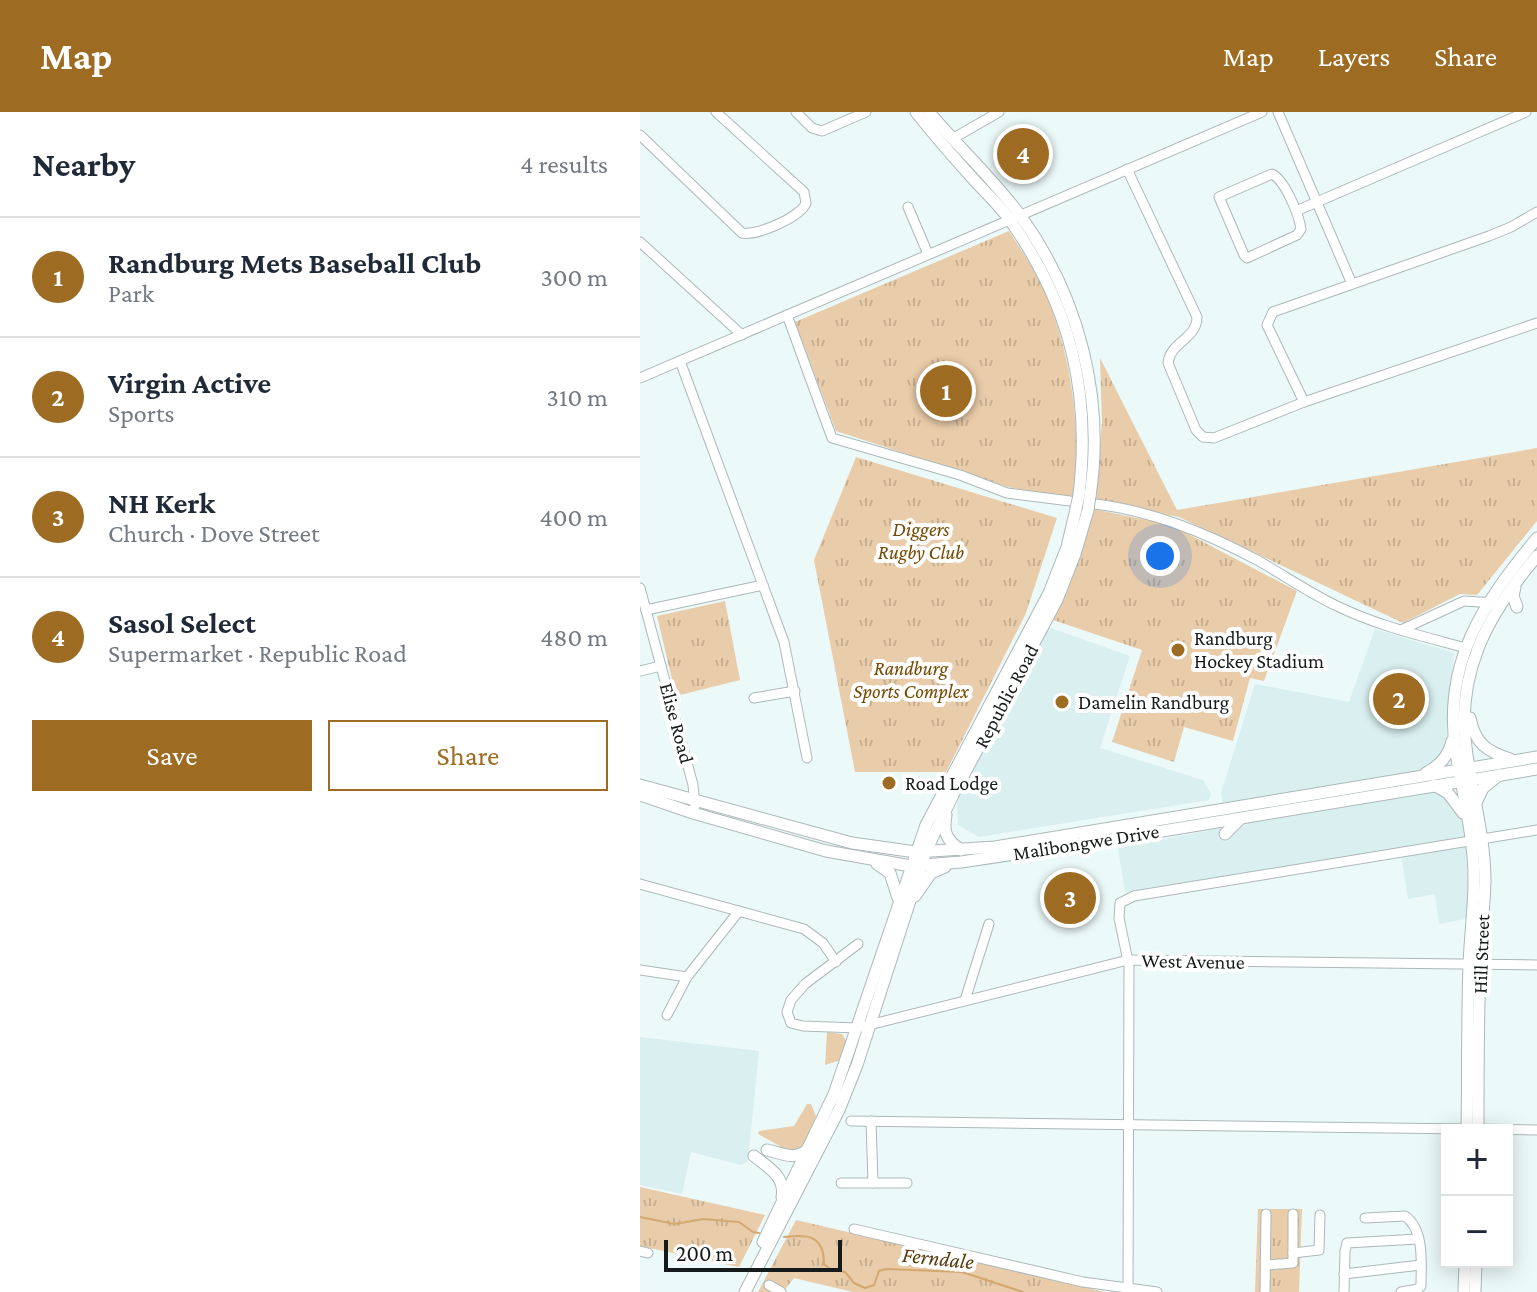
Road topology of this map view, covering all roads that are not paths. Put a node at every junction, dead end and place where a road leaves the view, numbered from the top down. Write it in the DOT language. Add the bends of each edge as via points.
graph roads {
  1 [pos="716,112"];
  2 [pos="796,112"];
  3 [pos="866,112"];
  4 [pos="916,112"];
  5 [pos="929,112"];
  6 [pos="1262,112"];
  7 [pos="1278,112"];
  8 [pos="1526,112"];
  9 [pos="992,114"];
  10 [pos="640,135"];
  11 [pos="952,139"];
  12 [pos="1127,169"];
  13 [pos="1317,201"];
  14 [pos="908,207"];
  15 [pos="1296,211"];
  16 [pos="1537,212"];
  17 [pos="1016,218"];
  18 [pos="640,242"];
  19 [pos="928,254"];
  20 [pos="1352,284"];
  21 [pos="787,315"];
  22 [pos="1537,323"];
  23 [pos="742,335"];
  24 [pos="680,361"];
  25 [pos="640,378"];
  26 [pos="1304,402"];
  27 [pos="1083,503"];
  28 [pos="1537,538"];
  29 [pos="1537,556"];
  30 [pos="1518,579"];
  31 [pos="763,585"];
  32 [pos="640,588"];
  33 [pos="1493,603"];
  34 [pos="1517,607"];
  35 [pos="646,610"];
  36 [pos="1400,630"];
  37 [pos="1466,648"];
  38 [pos="661,666"];
  39 [pos="640,671"];
  40 [pos="795,691"];
  41 [pos="754,698"];
  42 [pos="1466,702"];
  43 [pos="1454,734"];
  44 [pos="1537,757"];
  45 [pos="807,758"];
  46 [pos="1515,761"];
  47 [pos="1537,769"];
  48 [pos="1465,774"];
  49 [pos="1499,775"];
  50 [pos="1418,777"];
  51 [pos="640,785"];
  52 [pos="1434,785"];
  53 [pos="640,795"];
  54 [pos="953,795"];
  55 [pos="1475,806"];
  56 [pos="694,807"];
  57 [pos="1243,816"];
  58 [pos="1468,820"];
  59 [pos="1207,823"];
  60 [pos="926,825"];
  61 [pos="1537,830"];
  62 [pos="1476,840"];
  63 [pos="880,847"];
  64 [pos="921,852"];
  65 [pos="961,856"];
  66 [pos="870,860"];
  67 [pos="916,865"];
  68 [pos="640,884"];
  69 [pos="904,903"];
  70 [pos="739,911"];
  71 [pos="989,924"];
  72 [pos="858,944"];
  73 [pos="1128,960"];
  74 [pos="836,962"];
  75 [pos="1474,964"];
  76 [pos="1537,965"];
  77 [pos="640,970"];
  78 [pos="687,977"];
  79 [pos="965,1000"];
  80 [pos="667,1015"];
  81 [pos="869,1024"];
  82 [pos="857,1028"];
  83 [pos="851,1121"];
  84 [pos="871,1121"];
  85 [pos="1472,1124"];
  86 [pos="1128,1125"];
  87 [pos="1441,1129"];
  88 [pos="1513,1130"];
  89 [pos="1537,1130"];
  90 [pos="809,1148"];
  91 [pos="767,1150"];
  92 [pos="754,1156"];
  93 [pos="841,1183"];
  94 [pos="873,1183"];
  95 [pos="907,1183"];
  96 [pos="1266,1214"];
  97 [pos="1293,1214"];
  98 [pos="1320,1215"];
  99 [pos="776,1217"];
  100 [pos="1365,1218"];
  101 [pos="854,1229"];
  102 [pos="1418,1239"];
  103 [pos="1293,1253"];
  104 [pos="1266,1265"];
  105 [pos="1421,1265"];
  106 [pos="1465,1268"];
  107 [pos="1476,1268"];
  108 [pos="1344,1274"];
  109 [pos="769,1285"];
  110 [pos="1128,1289"];
  111 [pos="737,1292"];
  112 [pos="745,1292"];
  113 [pos="781,1292"];
  114 [pos="1157,1292"];
  115 [pos="1265,1292"];
  116 [pos="1344,1292"];
  117 [pos="1401,1292"];
  118 [pos="1464,1292"];
  119 [pos="1475,1292"];
  1 -- 10 [label="street" via="804,192 806,203 800,213 755,233 742,233"];
  2 -- 3 [label="street" via="822,131"];
  4 -- 17 [label="main road, Republic Road"];
  5 -- 11 [label="main road, Republic Road"];
  6 -- 12 [label="street"];
  7 -- 13 [label="street"];
  8 -- 13 [label="street"];
  9 -- 11 [label="street"];
  11 -- 17 [label="main road, Republic Road"];
  12 -- 17 [label="street"];
  12 -- 26 [label="street" via="1197,317 1195,329 1172,351 1168,363 1198,434 1214,438"];
  13 -- 15 [label="street"];
  13 -- 20 [label="street"];
  14 -- 19 [label="street"];
  15 -- 15 [label="street" via="1300,232 1247,258 1218,198 1272,174"];
  16 -- 20 [label="street" via="1489,236"];
  17 -- 19 [label="street"];
  17 -- 27 [label="main road, Republic Road" via="1045,253 1065,293 1088,366 1094,437"];
  18 -- 23 [label="street"];
  19 -- 21 [label="street"];
  20 -- 26 [label="street" via="1268,317 1267,325"];
  21 -- 23 [label="street"];
  21 -- 27 [label="street" via="832,438 1007,493"];
  22 -- 26 [label="street"];
  23 -- 24 [label="street"];
  24 -- 25 [label="street"];
  24 -- 31 [label="street"];
  27 -- 36 [label="street" via="1146,513 1192,529 1342,608"];
  27 -- 54 [label="main road, Republic Road" via="1075,554 1057,600"];
  27 -- 60 [label="main road, Republic Road" via="1049,593"];
  28 -- 33 [label="main road"];
  29 -- 30 [label="main road"];
  30 -- 33 [label="main road"];
  30 -- 34 [label="main road" via="1513,595"];
  31 -- 35 [label="street"];
  31 -- 40 [label="street"];
  32 -- 35 [label="street, Elise Road"];
  33 -- 36 [label="street" via="1458,603"];
  33 -- 37 [label="main road" via="1473,627"];
  33 -- 42 [label="main road"];
  35 -- 38 [label="street, Elise Road"];
  36 -- 37 [label="street"];
  37 -- 43 [label="main road" via="1456,690"];
  38 -- 39 [label="street"];
  38 -- 56 [label="street, Elise Road"];
  40 -- 41 [label="street"];
  40 -- 45 [label="street"];
  42 -- 46 [label="main road" via="1480,744"];
  42 -- 48 [label="main road"];
  43 -- 48 [label="main road"];
  43 -- 50 [label="main road" via="1439,765"];
  44 -- 46 [label="main road, Malibongwe Drive"];
  46 -- 48 [label="main road, Malibongwe Drive"];
  47 -- 49 [label="main road, Malibongwe Drive"];
  48 -- 49 [label="main road, Malibongwe Drive"];
  48 -- 50 [label="main road, Malibongwe Drive"];
  48 -- 52 [label="main road, Malibongwe Drive"];
  48 -- 55 [label="main road, Hill Street"];
  48 -- 58 [label="main road, Hill Street"];
  49 -- 55 [label="main road" via="1483,788"];
  50 -- 65 [label="main road, Malibongwe Drive"];
  51 -- 56 [label="main road, Malibongwe Drive"];
  52 -- 57 [label="main road, Malibongwe Drive"];
  52 -- 58 [label="main road" via="1453,798"];
  53 -- 56 [label="main road, Malibongwe Drive"];
  54 -- 64 [label="main road, Republic Road"];
  54 -- 65 [label="main road" via="944,830"];
  55 -- 62 [label="main road, Hill Street"];
  56 -- 63 [label="main road, Malibongwe Drive"];
  56 -- 66 [label="main road, Malibongwe Drive" via="826,851"];
  57 -- 59 [label="main road, Malibongwe Drive"];
  57 -- 59 [label="main road" via="1225,833"];
  58 -- 62 [label="main road, Hill Street"];
  59 -- 65 [label="main road, Malibongwe Drive"];
  60 -- 63 [label="main road" via="902,844"];
  60 -- 64 [label="main road, Republic Road"];
  61 -- 62 [label="street"];
  62 -- 73 [label="street" via="1124,899 1119,918"];
  62 -- 75 [label="main road, Hill Street" via="1485,880"];
  63 -- 64 [label="main road, Malibongwe Drive"];
  64 -- 65 [label="main road, Malibongwe Drive"];
  64 -- 67 [label="main road, Republic Road"];
  65 -- 67 [label="main road, Malibongwe Drive"];
  65 -- 69 [label="main road" via="931,873"];
  66 -- 67 [label="main road, Malibongwe Drive"];
  66 -- 69 [label="main road" via="890,873"];
  67 -- 69 [label="main road, Republic Road"];
  68 -- 70 [label="street"];
  69 -- 81 [label="main road, Republic Road"];
  69 -- 82 [label="main road, Republic Road"];
  70 -- 74 [label="street" via="812,933"];
  70 -- 78 [label="street"];
  71 -- 79 [label="street"];
  72 -- 74 [label="street"];
  73 -- 75 [label="street, West Avenue"];
  73 -- 79 [label="street, West Avenue"];
  73 -- 86 [label="street"];
  74 -- 82 [label="street" via="798,991 788,1018 797,1025"];
  75 -- 76 [label="street, West Avenue"];
  75 -- 85 [label="main road, Hill Street"];
  77 -- 78 [label="street"];
  78 -- 80 [label="street"];
  79 -- 81 [label="street, West Avenue"];
  81 -- 82 [label="street, West Avenue"];
  81 -- 112 [label="main road, Republic Road" via="826,1138"];
  82 -- 90 [label="main road, Republic Road"];
  83 -- 84 [label="street"];
  84 -- 86 [label="street"];
  84 -- 94 [label="street"];
  86 -- 87 [label="street"];
  86 -- 110 [label="street"];
  88 -- 89 [label="street"];
  90 -- 91 [label="main road" via="797,1156"];
  90 -- 99 [label="main road, Republic Road"];
  92 -- 99 [label="main road" via="783,1186"];
  93 -- 94 [label="street"];
  94 -- 95 [label="street"];
  96 -- 104 [label="street"];
  97 -- 103 [label="street"];
  98 -- 103 [label="street" via="1319,1250"];
  99 -- 111 [label="main road, Republic Road"];
  100 -- 102 [label="street" via="1407,1217"];
  101 -- 110 [label="street"];
  102 -- 105 [label="street"];
  102 -- 108 [label="street" via="1347,1243"];
  103 -- 104 [label="street" via="1292,1264"];
  104 -- 115 [label="street"];
  105 -- 108 [label="street"];
  105 -- 117 [label="street" via="1420,1288"];
  106 -- 118 [label="main road"];
  107 -- 119 [label="main road"];
  108 -- 116 [label="street"];
  109 -- 113 [label="street"];
  110 -- 114 [label="street"];
}
